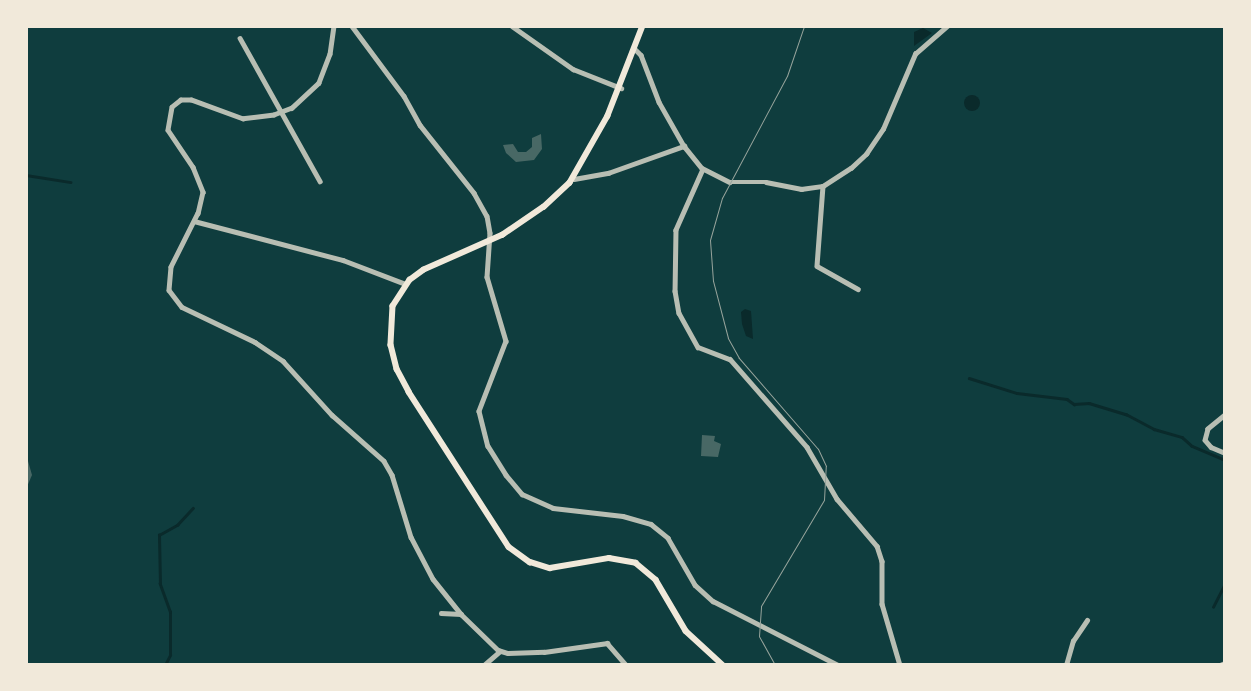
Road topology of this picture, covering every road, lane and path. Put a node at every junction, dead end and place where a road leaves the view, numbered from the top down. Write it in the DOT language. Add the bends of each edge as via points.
graph roads {
  1 [pos="334,26"];
  2 [pos="352,26"];
  3 [pos="512,26"];
  4 [pos="643,26"];
  5 [pos="947,26"];
  6 [pos="240,38"];
  7 [pos="636,50"];
  8 [pos="621,88"];
  9 [pos="282,112"];
  10 [pos="684,146"];
  11 [pos="704,169"];
  12 [pos="574,179"];
  13 [pos="320,181"];
  14 [pos="823,186"];
  15 [pos="194,221"];
  16 [pos="489,242"];
  17 [pos="406,284"];
  18 [pos="858,288"];
  19 [pos="1225,415"];
  20 [pos="1225,454"];
  21 [pos="441,613"];
  22 [pos="461,614"];
  23 [pos="1087,620"];
  24 [pos="500,651"];
  25 [pos="1225,664"];
  26 [pos="484,665"];
  27 [pos="626,665"];
  28 [pos="723,665"];
  29 [pos="838,665"];
  30 [pos="900,665"];
  31 [pos="1066,665"];
  32 [pos="1220,665"];
  1 -- 9 [label="street" via="327,65 319,83 303,100"];
  2 -- 16 [label="street" via="404,96 420,125 480,201 489,226"];
  3 -- 8 [label="street" via="581,73"];
  4 -- 7 [label="main road"];
  5 -- 14 [label="street" via="914,54 883,129 866,154"];
  6 -- 9 [label="street"];
  7 -- 8 [label="main road"];
  7 -- 10 [label="street" via="641,55 659,102"];
  8 -- 12 [label="main road"];
  9 -- 13 [label="street"];
  9 -- 15 [label="street" via="243,119 191,100 177,101 169,112 167,127 172,140 190,163 203,192"];
  10 -- 11 [label="street"];
  10 -- 12 [label="street" via="608,173"];
  11 -- 14 [label="street" via="730,182 766,182 801,189"];
  11 -- 30 [label="street" via="676,230 675,284 679,312 698,347 730,359 807,447 837,499 877,546 882,561 882,604"];
  12 -- 16 [label="main road" via="544,207"];
  14 -- 18 [label="street" via="817,266"];
  15 -- 17 [label="street" via="343,260 389,274"];
  15 -- 22 [label="street" via="179,248 167,283 170,293 182,306 255,342 283,361 332,415 386,464 416,549"];
  16 -- 17 [label="main road" via="424,270"];
  16 -- 29 [label="street" via="487,280 506,341 503,356 481,402 480,420 492,454 515,487 532,500 553,508 624,516 651,524 668,538 695,585 713,601"];
  17 -- 28 [label="main road" via="396,299 391,318 392,346 400,376 509,547 530,562 550,568 609,558 636,563 656,580 686,631"];
  19 -- 20 [label="street" via="1208,429 1205,440"];
  21 -- 22 [label="street"];
  22 -- 24 [label="street"];
  23 -- 31 [label="street" via="1073,641"];
  24 -- 26 [label="street"];
  24 -- 27 [label="street" via="544,652 604,642 611,645"];
  25 -- 32 [label="street"];
}
